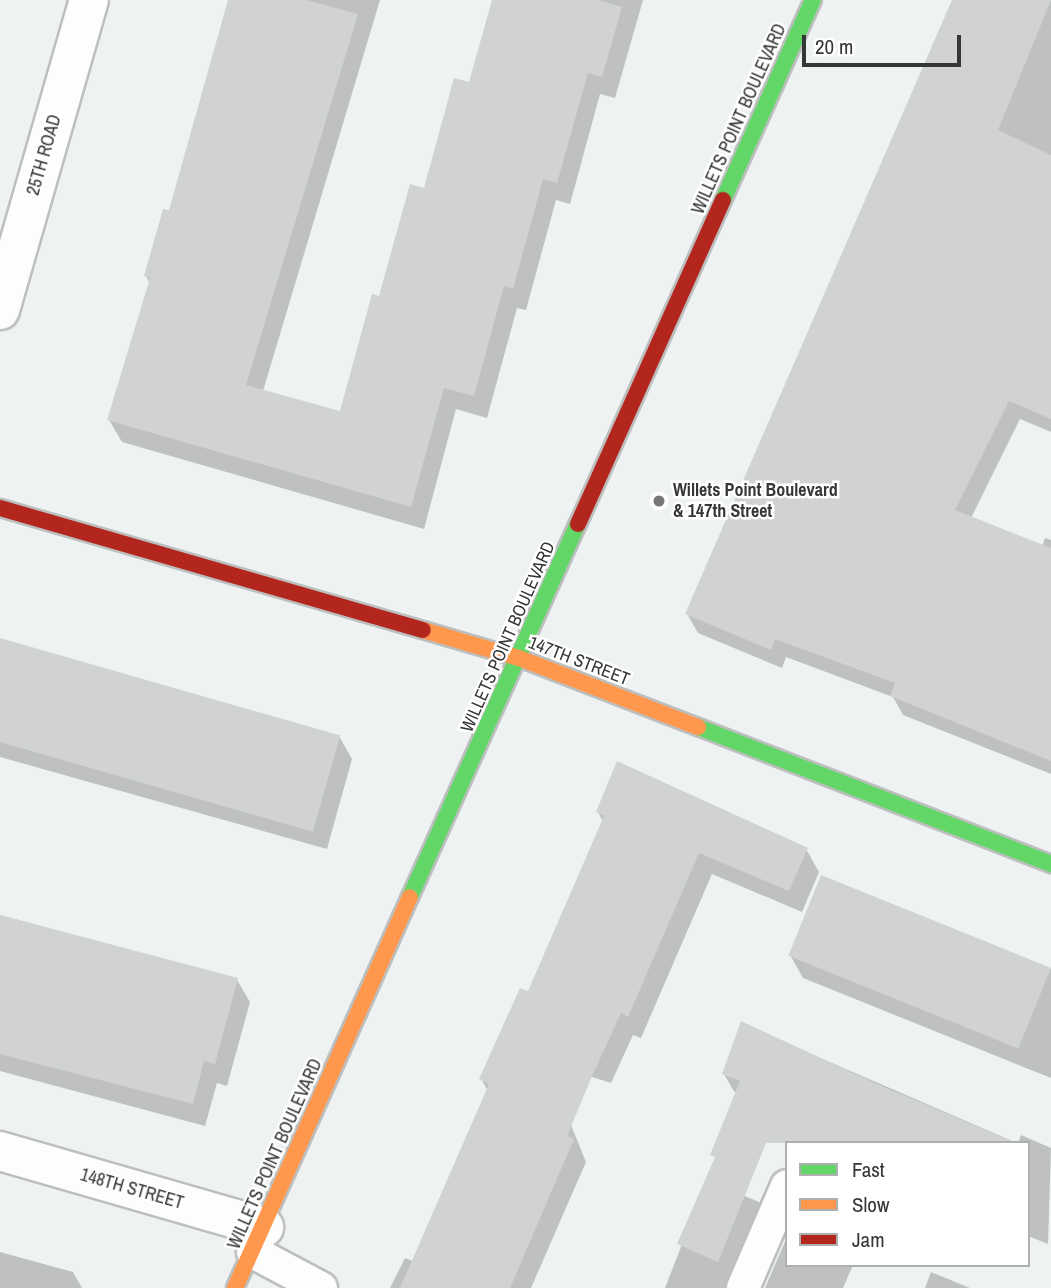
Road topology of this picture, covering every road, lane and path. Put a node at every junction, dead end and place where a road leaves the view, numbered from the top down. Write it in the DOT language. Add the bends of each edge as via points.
graph roads {
  1 [pos="89,0"];
  2 [pos="813,0"];
  3 [pos="0,310"];
  4 [pos="0,508"];
  5 [pos="519,658"];
  6 [pos="1051,864"];
  7 [pos="0,1151"];
  8 [pos="785,1191"];
  9 [pos="258,1240"];
  10 [pos="235,1288"];
  11 [pos="321,1288"];
  12 [pos="743,1288"];
  1 -- 3 [label="street, 25TH ROAD"];
  2 -- 5 [label="street, WILLETS POINT BOULEVARD"];
  4 -- 5 [label="street, 147TH STREET"];
  5 -- 6 [label="street, 147TH STREET"];
  5 -- 9 [label="street, WILLETS POINT BOULEVARD"];
  7 -- 9 [label="street, 148TH STREET"];
  8 -- 12 [label="lane"];
  9 -- 10 [label="street, WILLETS POINT BOULEVARD"];
  9 -- 11 [label="lane"];
}
